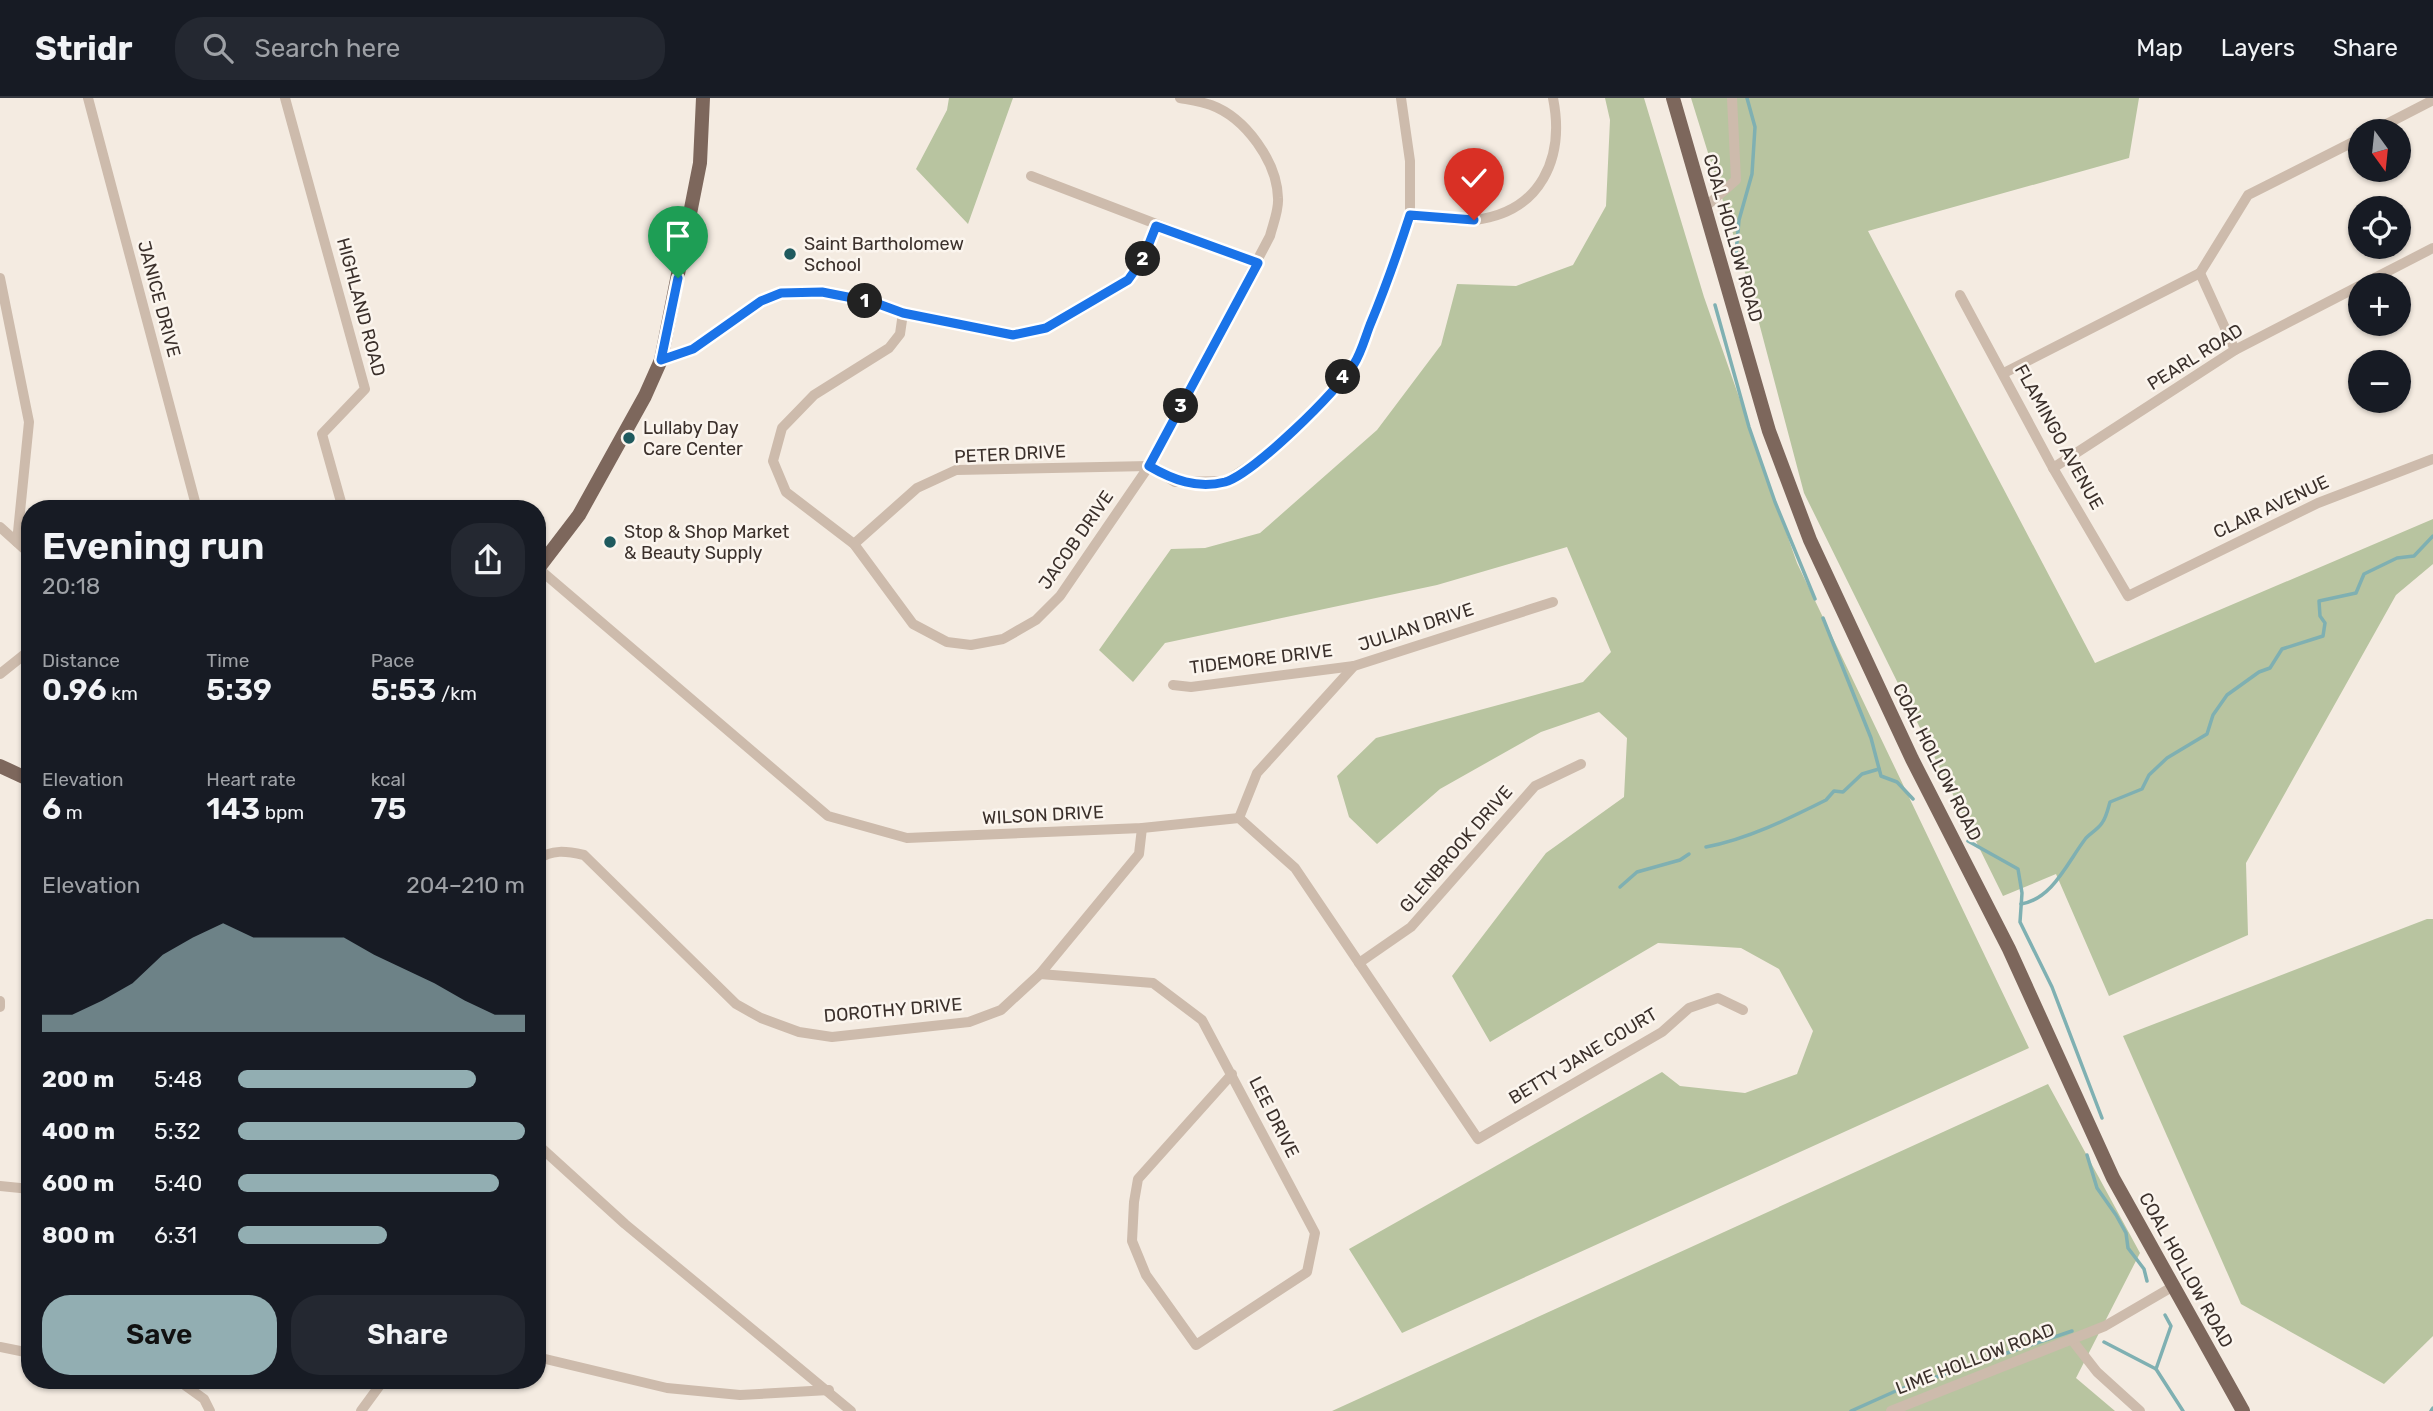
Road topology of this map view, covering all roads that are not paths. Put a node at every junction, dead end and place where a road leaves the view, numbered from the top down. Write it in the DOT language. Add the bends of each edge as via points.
graph roads {
  1 [pos="88,98"];
  2 [pos="285,98"];
  3 [pos="703,98"];
  4 [pos="1180,98"];
  5 [pos="1401,98"];
  6 [pos="1553,98"];
  7 [pos="1673,98"];
  8 [pos="1732,98"];
  9 [pos="2433,100"];
  10 [pos="2396,119"];
  11 [pos="2348,145"];
  12 [pos="1031,176"];
  13 [pos="1704,208"];
  14 [pos="1410,215"];
  15 [pos="1156,226"];
  16 [pos="2433,248"];
  17 [pos="1258,263"];
  18 [pos="2200,273"];
  19 [pos="2384,273"];
  20 [pos="0,278"];
  21 [pos="2348,292"];
  22 [pos="1960,295"];
  23 [pos="903,313"];
  24 [pos="2235,350"];
  25 [pos="661,360"];
  26 [pos="2004,373"];
  27 [pos="2433,459"];
  28 [pos="1149,466"];
  29 [pos="2053,468"];
  30 [pos="21,500"];
  31 [pos="195,500"];
  32 [pos="340,500"];
  33 [pos="21,501"];
  34 [pos="0,527"];
  35 [pos="17,541"];
  36 [pos="854,544"];
  37 [pos="21,545"];
  38 [pos="546,559"];
  39 [pos="546,577"];
  40 [pos="2128,596"];
  41 [pos="1553,602"];
  42 [pos="21,657"];
  43 [pos="1354,666"];
  44 [pos="0,674"];
  45 [pos="1173,685"];
  46 [pos="1581,764"];
  47 [pos="0,766"];
  48 [pos="21,776"];
  49 [pos="1239,818"];
  50 [pos="1142,828"];
  51 [pos="546,854"];
  52 [pos="1359,963"];
  53 [pos="1040,974"];
  54 [pos="0,1001"];
  55 [pos="0,1007"];
  56 [pos="1743,1010"];
  57 [pos="1233,1074"];
  58 [pos="546,1152"];
  59 [pos="0,1186"];
  60 [pos="21,1188"];
  61 [pos="2172,1287"];
  62 [pos="2072,1340"];
  63 [pos="0,1347"];
  64 [pos="21,1351"];
  65 [pos="546,1359"];
  66 [pos="190,1389"];
  67 [pos="377,1389"];
  68 [pos="829,1390"];
  69 [pos="210,1411"];
  70 [pos="361,1411"];
  71 [pos="851,1411"];
  72 [pos="1891,1411"];
  73 [pos="2140,1411"];
  74 [pos="2243,1411"];
  1 -- 31 [label="street, JANICE DRIVE"];
  2 -- 32 [label="street, HIGHLAND ROAD" via="365,389 322,434"];
  3 -- 25 [label="main road" via="700,163"];
  4 -- 17 [label="street, JACOB DRIVE" via="1213,106 1240,125 1273,170 1279,200"];
  5 -- 14 [label="street" via="1410,161"];
  6 -- 14 [label="street" via="1559,127 1554,153 1541,185 1516,208 1474,220"];
  7 -- 13 [label="main road, COAL HOLLOW ROAD"];
  8 -- 13 [label="street" via="1736,180"];
  9 -- 10 [label="street"];
  11 -- 18 [label="street" via="2248,195"];
  12 -- 15 [label="street"];
  13 -- 61 [label="main road, COAL HOLLOW ROAD" via="1769,430 1810,540 1912,760 2009,949 2102,1156"];
  14 -- 28 [label="street" via="1353,365 1307,419 1226,481 1175,482"];
  15 -- 17 [label="street"];
  15 -- 23 [label="street" via="1143,259 1128,280 1046,328 1013,335"];
  16 -- 19 [label="street, PEARL ROAD"];
  17 -- 28 [label="street, JACOB DRIVE"];
  18 -- 24 [label="street"];
  18 -- 26 [label="street"];
  20 -- 30 [label="street" via="29,422"];
  21 -- 24 [label="street, PEARL ROAD"];
  22 -- 26 [label="street, FLAMINGO AVENUE"];
  23 -- 25 [label="street" via="822,292 781,293 761,301 693,349"];
  23 -- 36 [label="street, JACOB DRIVE" via="900,334 889,348 814,395 782,428 774,461 786,492"];
  24 -- 29 [label="street, PEARL ROAD"];
  25 -- 38 [label="main road" via="579,515"];
  26 -- 29 [label="street, FLAMINGO AVENUE"];
  27 -- 40 [label="street, CLAIR AVENUE" via="2318,503"];
  28 -- 36 [label="street, PETER DRIVE" via="956,470 917,488"];
  28 -- 36 [label="street, JACOB DRIVE" via="1060,596 1036,620 1003,639 971,645 947,642 913,624"];
  29 -- 40 [label="street, FLAMINGO AVENUE"];
  33 -- 35 [label="street"];
  34 -- 35 [label="street"];
  35 -- 37 [label="street"];
  39 -- 50 [label="street, WILSON DRIVE" via="828,816 907,838"];
  41 -- 43 [label="street, JULIAN DRIVE"];
  42 -- 44 [label="street"];
  43 -- 45 [label="street, TIDEMORE DRIVE" via="1191,687"];
  43 -- 49 [label="street, JULIAN DRIVE" via="1257,773"];
  46 -- 52 [label="street, GLENBROOK DRIVE" via="1535,786 1411,927"];
  47 -- 48 [label="main road"];
  49 -- 50 [label="street, WILSON DRIVE"];
  49 -- 52 [label="street" via="1296,867"];
  50 -- 53 [label="street, DOROTHY DRIVE" via="1139,854"];
  51 -- 53 [label="street, DOROTHY DRIVE" via="584,855 736,1003 799,1032 832,1037 969,1022 1001,1010"];
  52 -- 56 [label="street, BETTY JANE COURT" via="1478,1139 1662,1032 1689,1008 1718,998"];
  53 -- 57 [label="street, LEE DRIVE" via="1153,983 1202,1020"];
  54 -- 55 [label="street"];
  57 -- 57 [label="street, LEE DRIVE" via="1315,1233 1307,1272 1196,1345 1146,1275 1132,1241 1134,1202 1138,1179"];
  58 -- 68 [label="street" via="625,1224"];
  59 -- 60 [label="street"];
  61 -- 62 [label="street, LIME HOLLOW ROAD"];
  61 -- 74 [label="main road, COAL HOLLOW ROAD"];
  62 -- 72 [label="street, LIME HOLLOW ROAD"];
  62 -- 73 [label="street, LIME HOLLOW ROAD" via="2097,1372"];
  63 -- 64 [label="street"];
  65 -- 68 [label="street" via="667,1388 740,1395"];
  66 -- 69 [label="street" via="204,1399"];
  67 -- 70 [label="street"];
  68 -- 71 [label="street"];
}
